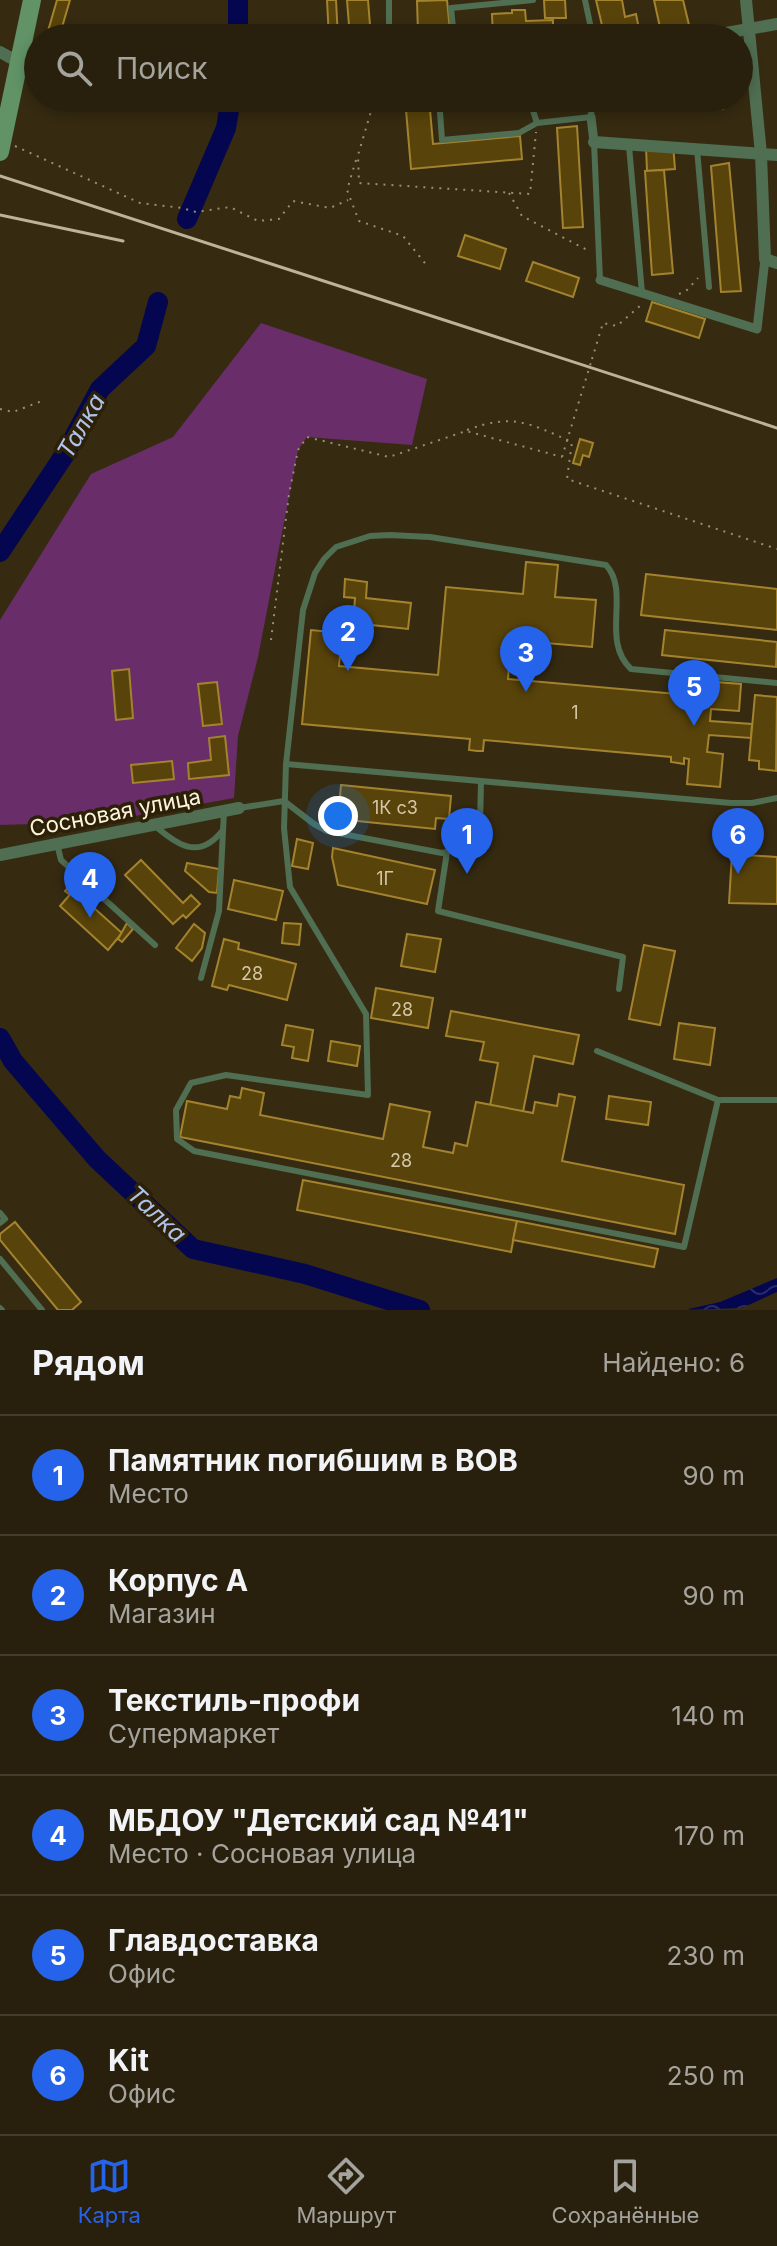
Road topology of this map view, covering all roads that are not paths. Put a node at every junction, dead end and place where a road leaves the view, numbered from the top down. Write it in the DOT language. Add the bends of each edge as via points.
graph roads {
  1 [pos="23,0"];
  2 [pos="32,0"];
  3 [pos="389,0"];
  4 [pos="533,0"];
  5 [pos="585,0"];
  6 [pos="746,0"];
  7 [pos="389,24"];
  8 [pos="453,24"];
  9 [pos="590,24"];
  10 [pos="750,24"];
  11 [pos="777,24"];
  12 [pos="753,30"];
  13 [pos="753,55"];
  14 [pos="10,57"];
  15 [pos="0,109"];
  16 [pos="440,112"];
  17 [pos="533,112"];
  18 [pos="591,112"];
  19 [pos="591,117"];
  20 [pos="537,123"];
  21 [pos="594,142"];
  22 [pos="629,144"];
  23 [pos="5,148"];
  24 [pos="697,149"];
  25 [pos="761,154"];
  26 [pos="777,155"];
  27 [pos="771,261"];
  28 [pos="600,280"];
  29 [pos="709,287"];
  30 [pos="647,295"];
  31 [pos="777,683"];
  32 [pos="286,764"];
  33 [pos="481,782"];
  34 [pos="777,798"];
  35 [pos="284,801"];
  36 [pos="239,808"];
  37 [pos="224,811"];
  38 [pos="154,825"];
  39 [pos="223,830"];
  40 [pos="57,844"];
  41 [pos="447,852"];
  42 [pos="0,855"];
  43 [pos="155,945"];
  44 [pos="201,978"];
  45 [pos="619,989"];
  46 [pos="597,1051"];
  47 [pos="718,1100"];
  48 [pos="777,1100"];
  49 [pos="0,1213"];
  50 [pos="0,1223"];
  51 [pos="0,1259"];
  52 [pos="42,1310"];
  1 -- 14 [label="main road"];
  2 -- 14 [label="main road"];
  3 -- 7 [label="lane"];
  4 -- 8 [label="lane" via="451,8"];
  5 -- 9 [label="lane"];
  6 -- 10 [label="street"];
  11 -- 12 [label="street"];
  13 -- 25 [label="street"];
  14 -- 15 [label="main road"];
  14 -- 23 [label="main road"];
  16 -- 20 [label="lane" via="442,140 519,133"];
  17 -- 20 [label="lane"];
  18 -- 19 [label="lane"];
  19 -- 20 [label="lane"];
  19 -- 21 [label="street"];
  21 -- 22 [label="street"];
  21 -- 28 [label="lane"];
  22 -- 24 [label="street"];
  22 -- 30 [label="lane"];
  24 -- 25 [label="street"];
  24 -- 29 [label="lane"];
  25 -- 26 [label="street"];
  25 -- 27 [label="street"];
  27 -- 30 [label="street" via="757,329"];
  28 -- 30 [label="street"];
  31 -- 32 [label="lane" via="631,669 616,648 615,578 606,565 430,537 370,536 336,547 315,573 303,610"];
  32 -- 33 [label="lane"];
  32 -- 35 [label="lane"];
  33 -- 34 [label="lane" via="731,803"];
  33 -- 41 [label="lane" via="478,831"];
  35 -- 36 [label="lane"];
  35 -- 41 [label="lane" via="327,831"];
  35 -- 47 [label="lane" via="290,887 366,1014 368,1095 226,1075 191,1083 176,1110 177,1139 194,1151 684,1247"];
  36 -- 37 [label="street, Сосновая улица"];
  37 -- 38 [label="street, Сосновая улица"];
  37 -- 39 [label="lane"];
  38 -- 39 [label="lane" via="186,847 204,847"];
  38 -- 40 [label="street, Сосновая улица"];
  39 -- 44 [label="lane" via="219,911"];
  40 -- 42 [label="street, Сосновая улица"];
  40 -- 43 [label="lane" via="61,860"];
  41 -- 45 [label="lane" via="438,911 623,957"];
  46 -- 47 [label="lane"];
  47 -- 48 [label="lane"];
  49 -- 50 [label="lane" via="5,1219"];
  51 -- 52 [label="lane"];
}
